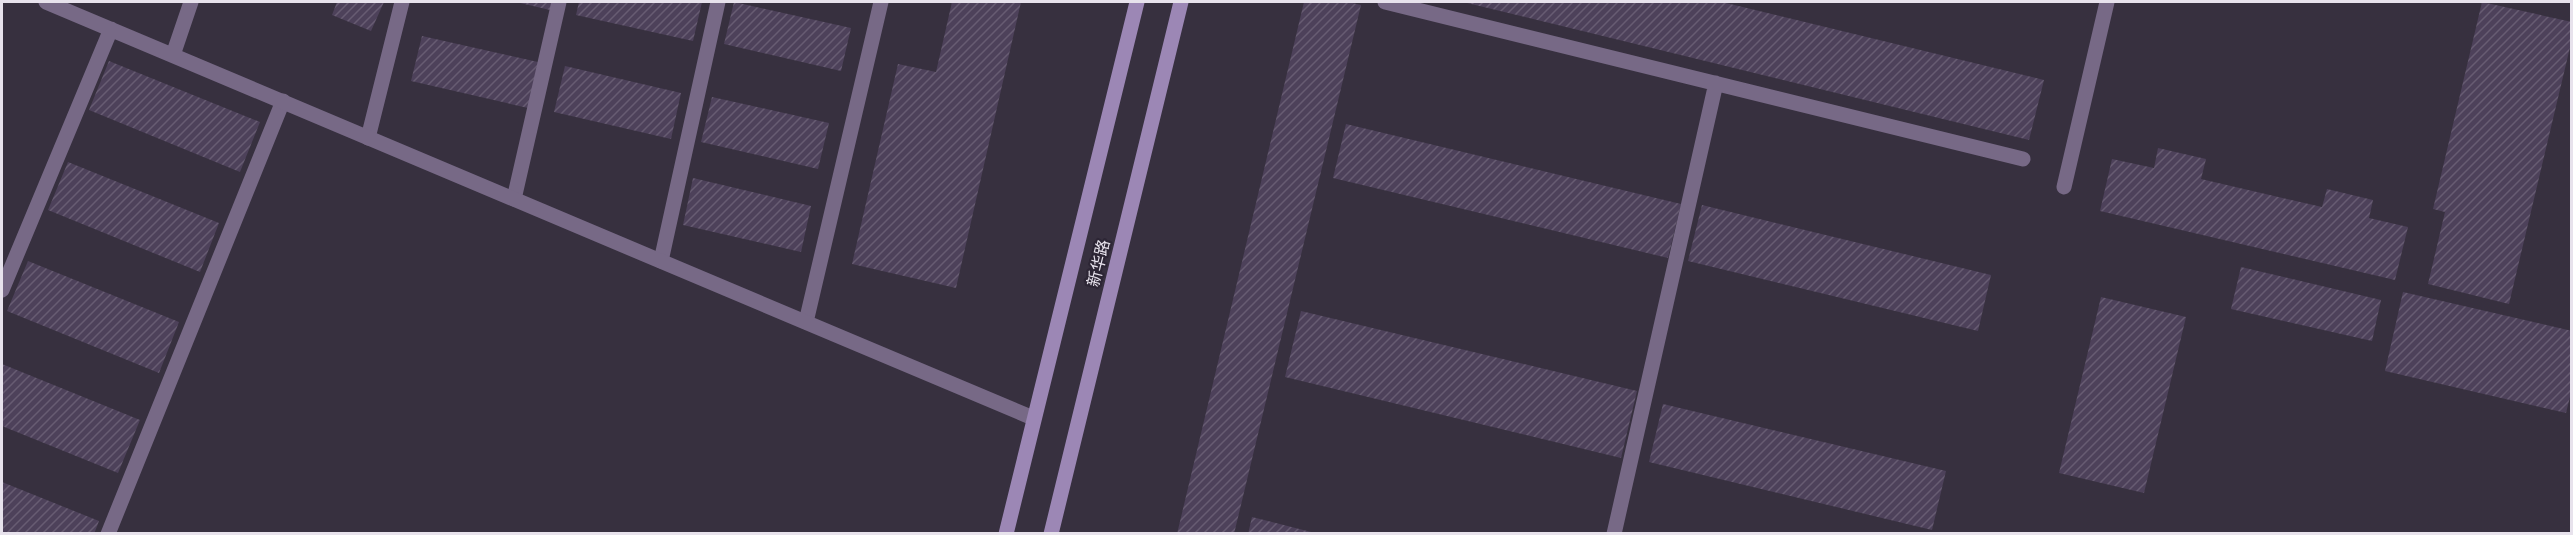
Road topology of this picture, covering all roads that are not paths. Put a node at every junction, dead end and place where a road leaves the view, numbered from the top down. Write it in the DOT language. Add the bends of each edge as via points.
graph roads {
  1 [pos="46,2"];
  2 [pos="191,2"];
  3 [pos="402,2"];
  4 [pos="559,2"];
  5 [pos="718,2"];
  6 [pos="881,2"];
  7 [pos="1137,2"];
  8 [pos="1181,2"];
  9 [pos="1385,2"];
  10 [pos="2107,2"];
  11 [pos="111,29"];
  12 [pos="173,54"];
  13 [pos="1716,83"];
  14 [pos="282,101"];
  15 [pos="368,138"];
  16 [pos="2023,159"];
  17 [pos="2064,187"];
  18 [pos="514,199"];
  19 [pos="661,261"];
  20 [pos="2,290"];
  21 [pos="806,322"];
  22 [pos="1034,418"];
  23 [pos="108,534"];
  24 [pos="1006,534"];
  25 [pos="1051,534"];
  26 [pos="1614,534"];
  1 -- 11 [label="street"];
  2 -- 12 [label="street"];
  3 -- 15 [label="street"];
  4 -- 18 [label="street"];
  5 -- 19 [label="street"];
  6 -- 21 [label="street"];
  7 -- 22 [label="main road, 新华路"];
  8 -- 25 [label="main road, 新华路"];
  9 -- 13 [label="street"];
  10 -- 17 [label="street"];
  11 -- 12 [label="street"];
  11 -- 20 [label="street"];
  12 -- 14 [label="street"];
  13 -- 16 [label="street"];
  13 -- 26 [label="street"];
  14 -- 15 [label="street"];
  14 -- 23 [label="street"];
  15 -- 18 [label="street"];
  18 -- 19 [label="street"];
  19 -- 21 [label="street"];
  21 -- 22 [label="street"];
  22 -- 24 [label="main road, 新华路"];
}
